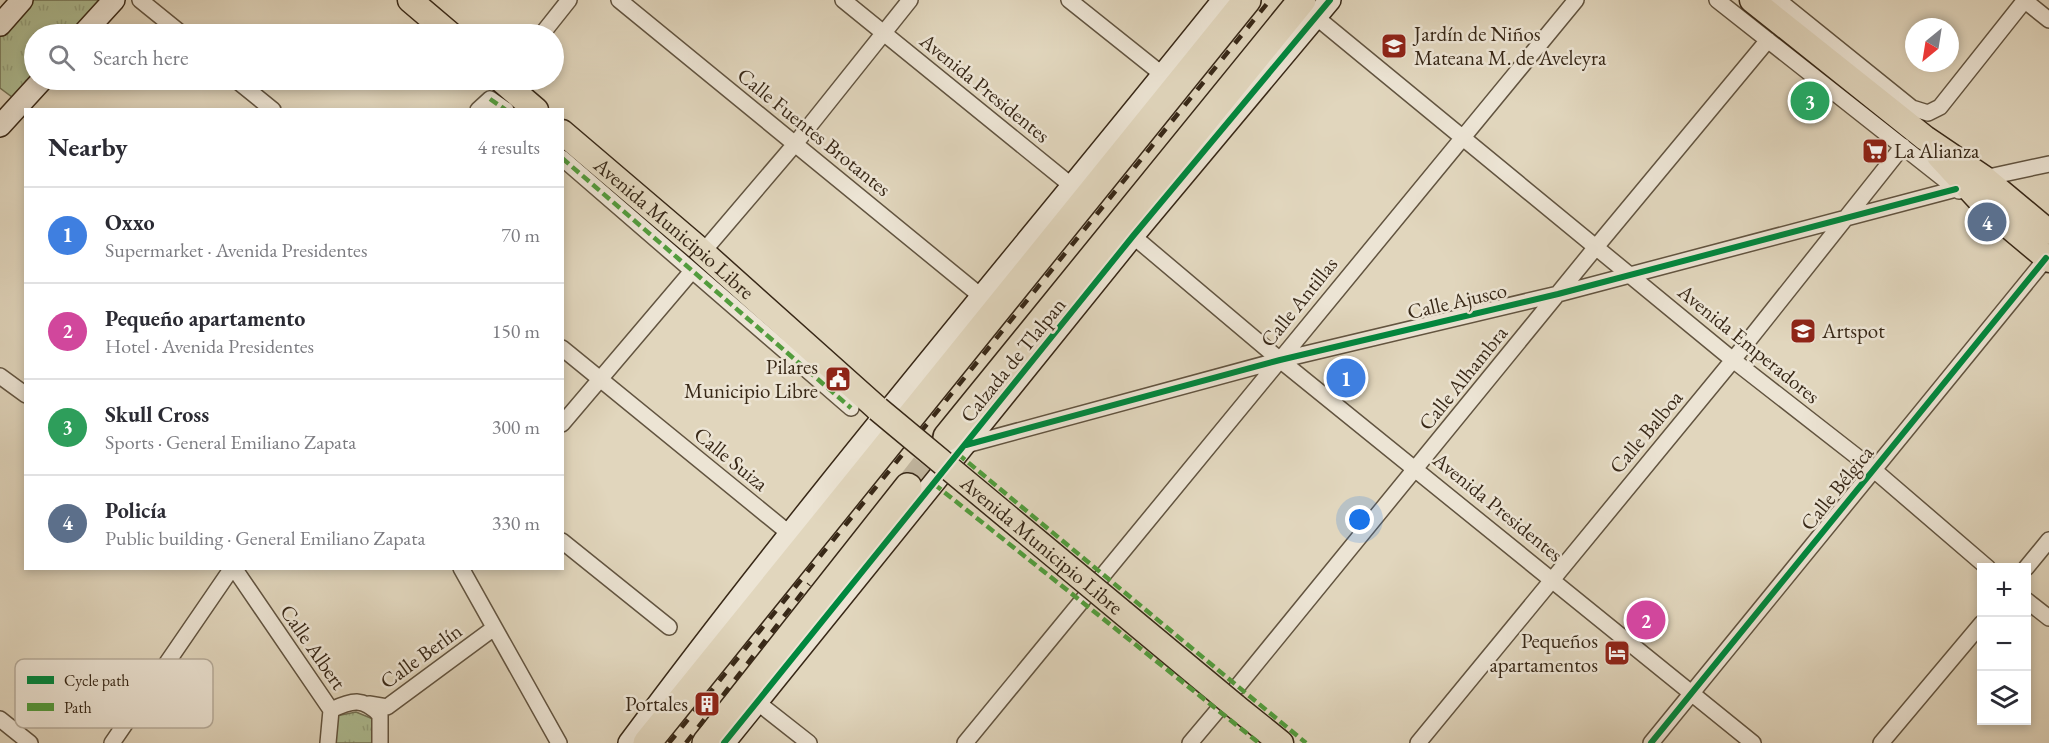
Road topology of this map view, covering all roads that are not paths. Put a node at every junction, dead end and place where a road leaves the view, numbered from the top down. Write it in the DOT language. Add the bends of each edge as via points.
graph roads {
  1 [pos="22,0"];
  2 [pos="114,0"];
  3 [pos="140,0"];
  4 [pos="410,0"];
  5 [pos="569,0"];
  6 [pos="619,0"];
  7 [pos="843,0"];
  8 [pos="910,0"];
  9 [pos="1069,0"];
  10 [pos="1223,0"];
  11 [pos="1248,0"];
  12 [pos="1330,0"];
  13 [pos="1576,0"];
  14 [pos="1717,0"];
  15 [pos="1752,0"];
  16 [pos="2025,0"];
  17 [pos="1789,3"];
  18 [pos="1309,8"];
  19 [pos="2049,20"];
  20 [pos="92,24"];
  21 [pos="170,24"];
  22 [pos="438,24"];
  23 [pos="550,24"];
  24 [pos="0,25"];
  25 [pos="883,32"];
  26 [pos="1768,40"];
  27 [pos="1163,75"];
  28 [pos="37,90"];
  29 [pos="248,90"];
  30 [pos="490,96"];
  31 [pos="29,105"];
  32 [pos="271,108"];
  33 [pos="504,108"];
  34 [pos="529,108"];
  35 [pos="24,109"];
  36 [pos="0,126"];
  37 [pos="564,134"];
  38 [pos="1462,135"];
  39 [pos="1914,142"];
  40 [pos="795,144"];
  41 [pos="564,160"];
  42 [pos="2049,164"];
  43 [pos="1984,178"];
  44 [pos="1072,186"];
  45 [pos="1956,189"];
  46 [pos="1988,209"];
  47 [pos="1846,218"];
  48 [pos="2049,232"];
  49 [pos="1133,236"];
  50 [pos="708,246"];
  51 [pos="1596,247"];
  52 [pos="2048,258"];
  53 [pos="692,271"];
  54 [pos="1631,274"];
  55 [pos="1558,294"];
  56 [pos="982,297"];
  57 [pos="564,350"];
  58 [pos="1280,360"];
  59 [pos="1733,360"];
  60 [pos="0,376"];
  61 [pos="600,379"];
  62 [pos="24,394"];
  63 [pos="851,408"];
  64 [pos="564,422"];
  65 [pos="956,441"];
  66 [pos="1417,468"];
  67 [pos="1874,470"];
  68 [pos="908,487"];
  69 [pos="790,534"];
  70 [pos="2049,540"];
  71 [pos="564,543"];
  72 [pos="1983,563"];
  73 [pos="2030,563"];
  74 [pos="232,570"];
  75 [pos="234,570"];
  76 [pos="462,570"];
  77 [pos="1552,578"];
  78 [pos="2031,604"];
  79 [pos="2049,618"];
  80 [pos="669,627"];
  81 [pos="494,628"];
  82 [pos="1977,629"];
  83 [pos="170,659"];
  84 [pos="1692,693"];
  85 [pos="1230,701"];
  86 [pos="757,702"];
  87 [pos="369,704"];
  88 [pos="331,710"];
  89 [pos="0,719"];
  90 [pos="122,728"];
  91 [pos="30,743"];
  92 [pos="112,743"];
  93 [pos="328,743"];
  94 [pos="380,743"];
  95 [pos="559,743"];
  96 [pos="629,743"];
  97 [pos="648,743"];
  98 [pos="706,743"];
  99 [pos="724,743"];
  100 [pos="809,743"];
  101 [pos="965,743"];
  102 [pos="1190,743"];
  103 [pos="1281,743"];
  104 [pos="1418,743"];
  105 [pos="1651,743"];
  106 [pos="1753,743"];
  107 [pos="1881,743"];
  1 -- 24 [label="main road"];
  2 -- 20 [label="main road"];
  3 -- 21 [label="street"];
  4 -- 22 [label="main road"];
  5 -- 23 [label="street"];
  6 -- 40 [label="street, Calle Fuentes Brotantes"];
  7 -- 25 [label="street, Avenida Presidentes"];
  8 -- 25 [label="street"];
  9 -- 27 [label="street"];
  10 -- 27 [label="main road"];
  11 -- 97 [label="highway"];
  12 -- 18 [label="main road, Calzada de Tlalpan"];
  13 -- 38 [label="street, Calle Antillas"];
  14 -- 26 [label="street"];
  15 -- 39 [label="main road" via="1846,75"];
  16 -- 17 [label="street" via="1940,107 1928,113 1912,108"];
  16 -- 19 [label="street"];
  18 -- 38 [label="street, Avenida Emperadores"];
  18 -- 49 [label="main road, Calzada de Tlalpan"];
  18 -- 65 [label="highway, Calzada de Tlalpan"];
  25 -- 40 [label="street"];
  25 -- 44 [label="street, Avenida Presidentes"];
  26 -- 39 [label="street"];
  26 -- 51 [label="street, Calle Alhambra"];
  27 -- 44 [label="main road"];
  28 -- 31 [label="main road"];
  29 -- 32 [label="street"];
  30 -- 33 [label="street"];
  30 -- 34 [label="main road"];
  35 -- 36 [label="main road"];
  37 -- 85 [label="main road, Avenida Municipio Libre, bridge" via="878,409"];
  38 -- 51 [label="street, Avenida Emperadores"];
  38 -- 58 [label="street, Calle Antillas"];
  39 -- 43 [label="main road"];
  39 -- 45 [label="street"];
  39 -- 46 [label="main road"];
  39 -- 47 [label="street, Calle Balboa"];
  40 -- 50 [label="street"];
  40 -- 56 [label="street, Calle Fuentes Brotantes"];
  41 -- 53 [label="street, Avenida Municipio Libre"];
  42 -- 43 [label="street"];
  43 -- 48 [label="main road"];
  44 -- 56 [label="main road"];
  45 -- 46 [label="street"];
  45 -- 47 [label="street, Calle Ajusco"];
  46 -- 52 [label="main road"];
  47 -- 54 [label="street, Calle Ajusco"];
  47 -- 59 [label="street, Calle Balboa"];
  49 -- 58 [label="street, Avenida Presidentes"];
  49 -- 65 [label="main road, Calzada de Tlalpan"];
  51 -- 54 [label="street, Avenida Emperadores"];
  51 -- 55 [label="street, Calle Alhambra"];
  52 -- 67 [label="street, Calle Bélgica"];
  53 -- 61 [label="street"];
  53 -- 63 [label="street, Avenida Municipio Libre"];
  54 -- 55 [label="street, Calle Ajusco"];
  54 -- 59 [label="street, Avenida Emperadores"];
  55 -- 58 [label="street, Calle Ajusco"];
  55 -- 66 [label="street, Calle Alhambra"];
  56 -- 69 [label="main road"];
  57 -- 61 [label="street, Calle Suiza"];
  58 -- 65 [label="street, Calle Ajusco"];
  58 -- 66 [label="street, Avenida Presidentes"];
  58 -- 101 [label="street, Calle Antillas"];
  59 -- 67 [label="street, Avenida Emperadores"];
  59 -- 77 [label="street, Calle Balboa"];
  60 -- 62 [label="street"];
  61 -- 64 [label="street"];
  61 -- 69 [label="street, Calle Suiza"];
  65 -- 86 [label="main road, Calzada de Tlalpan"];
  66 -- 77 [label="street, Avenida Presidentes"];
  66 -- 85 [label="street, Calle Alhambra"];
  67 -- 72 [label="street, Avenida Emperadores"];
  67 -- 84 [label="street, Calle Bélgica"];
  68 -- 98 [label="highway"];
  69 -- 96 [label="main road"];
  70 -- 73 [label="street"];
  71 -- 80 [label="street"];
  74 -- 83 [label="street"];
  75 -- 88 [label="street, Calle Albert"];
  76 -- 81 [label="street"];
  77 -- 84 [label="street, Avenida Presidentes"];
  77 -- 104 [label="street, Calle Balboa"];
  78 -- 79 [label="street"];
  81 -- 87 [label="street, Calle Berlín" via="387,707"];
  81 -- 95 [label="street"];
  82 -- 107 [label="street"];
  84 -- 105 [label="street, Calle Bélgica"];
  84 -- 106 [label="street, Avenida Presidentes"];
  85 -- 102 [label="street, Calle Alhambra"];
  85 -- 103 [label="main road, Avenida Municipio Libre"];
  86 -- 99 [label="main road, Calzada de Tlalpan"];
  86 -- 100 [label="street"];
  87 -- 88 [label="street, Calle Albert" via="350,702"];
  87 -- 94 [label="street, Calle Albert" via="380,715"];
  88 -- 93 [label="street"];
  89 -- 91 [label="street"];
  90 -- 92 [label="street"];
}
